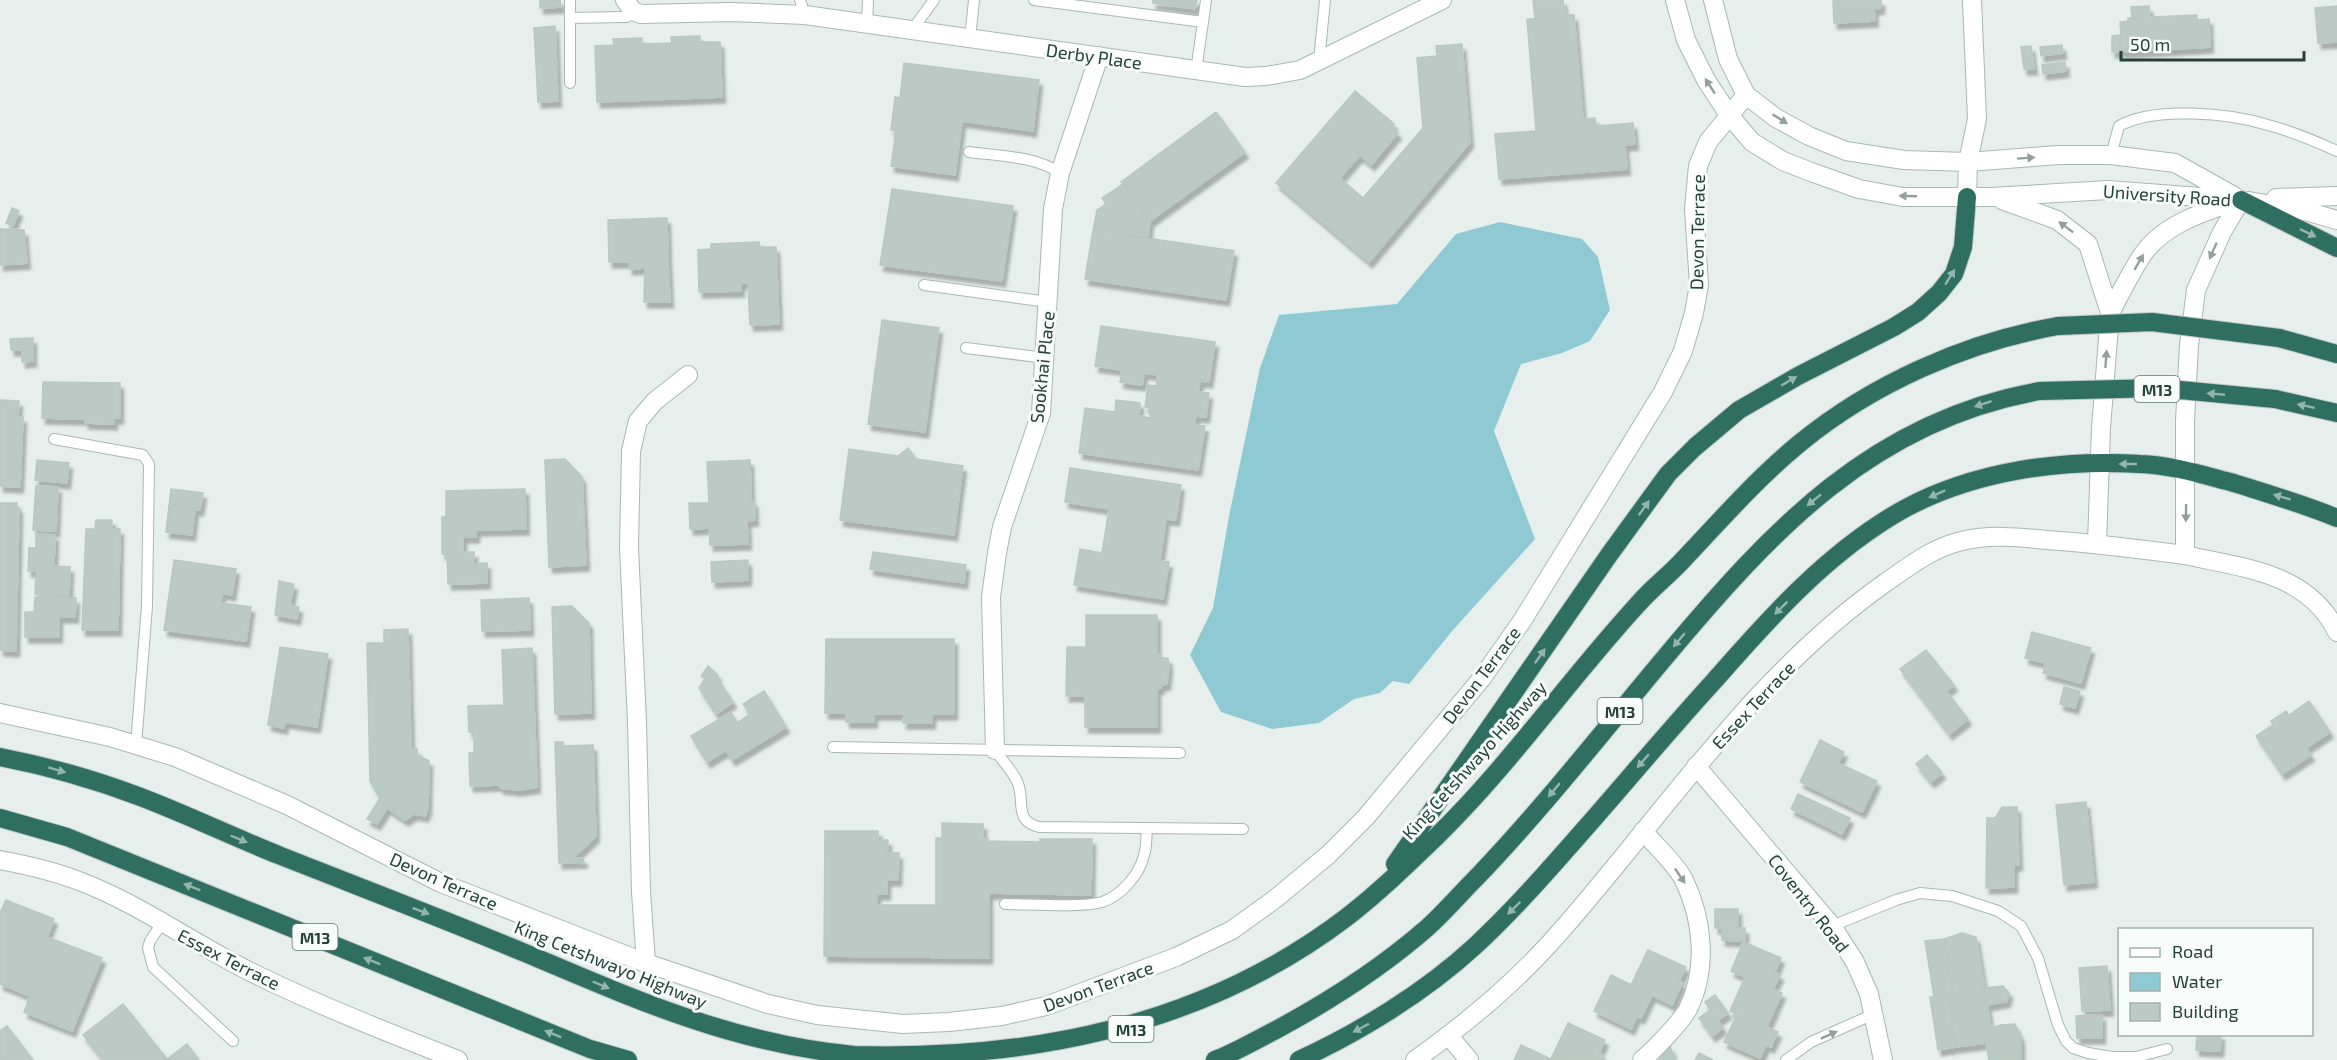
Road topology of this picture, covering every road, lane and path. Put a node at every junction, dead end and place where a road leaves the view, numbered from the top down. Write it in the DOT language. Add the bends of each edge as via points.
graph roads {
  1 [pos="570,0"];
  2 [pos="868,0"];
  3 [pos="934,0"];
  4 [pos="974,0"];
  5 [pos="1034,0"];
  6 [pos="1206,0"];
  7 [pos="1325,0"];
  8 [pos="1442,0"];
  9 [pos="1675,0"];
  10 [pos="1713,0"];
  11 [pos="1971,0"];
  12 [pos="629,5"];
  13 [pos="683,6"];
  14 [pos="730,6"];
  15 [pos="802,8"];
  16 [pos="570,18"];
  17 [pos="1203,22"];
  18 [pos="867,24"];
  19 [pos="912,30"];
  20 [pos="970,39"];
  21 [pos="1099,56"];
  22 [pos="1318,61"];
  23 [pos="1196,71"];
  24 [pos="570,83"];
  25 [pos="1746,94"];
  26 [pos="1730,115"];
  27 [pos="2337,151"];
  28 [pos="969,152"];
  29 [pos="2111,155"];
  30 [pos="1968,162"];
  31 [pos="1060,173"];
  32 [pos="2337,196"];
  33 [pos="1967,197"];
  34 [pos="1991,197"];
  35 [pos="2241,200"];
  36 [pos="2337,220"];
  37 [pos="2337,248"];
  38 [pos="924,285"];
  39 [pos="1048,302"];
  40 [pos="2110,313"];
  41 [pos="966,348"];
  42 [pos="2337,354"];
  43 [pos="1045,358"];
  44 [pos="688,375"];
  45 [pos="2337,413"];
  46 [pos="54,439"];
  47 [pos="2099,464"];
  48 [pos="2186,470"];
  49 [pos="2337,518"];
  50 [pos="2097,544"];
  51 [pos="2185,555"];
  52 [pos="2337,632"];
  53 [pos="0,712"];
  54 [pos="136,744"];
  55 [pos="832,747"];
  56 [pos="995,750"];
  57 [pos="1180,753"];
  58 [pos="0,757"];
  59 [pos="1696,766"];
  60 [pos="0,818"];
  61 [pos="1147,828"];
  62 [pos="1243,829"];
  63 [pos="1643,831"];
  64 [pos="0,860"];
  65 [pos="1375,894"];
  66 [pos="1005,904"];
  67 [pos="162,923"];
  68 [pos="1832,926"];
  69 [pos="646,963"];
  70 [pos="1874,1014"];
  71 [pos="1449,1036"];
  72 [pos="233,1041"];
  73 [pos="2167,1049"];
  74 [pos="458,1060"];
  75 [pos="628,1060"];
  76 [pos="1215,1060"];
  77 [pos="1299,1060"];
  78 [pos="1415,1060"];
  79 [pos="1469,1060"];
  80 [pos="1642,1060"];
  81 [pos="1786,1060"];
  82 [pos="1882,1060"];
  1 -- 16 [label="lane"];
  2 -- 18 [label="lane"];
  3 -- 19 [label="lane"];
  4 -- 20 [label="lane"];
  5 -- 17 [label="lane"];
  6 -- 17 [label="lane"];
  7 -- 22 [label="lane"];
  8 -- 22 [label="street, Derby Place"];
  26 -- 9 [label="street, University Road, one-way" via="1686,40"];
  10 -- 25 [label="street, University Road" via="1728,59"];
  11 -- 30 [label="street" via="1977,118"];
  12 -- 13 [label="street, Derby Place" via="641,14"];
  12 -- 16 [label="lane" via="627,17"];
  13 -- 14 [label="street, Derby Place"];
  14 -- 15 [label="street, Derby Place"];
  15 -- 18 [label="street, Derby Place"];
  16 -- 24 [label="lane"];
  17 -- 23 [label="lane"];
  18 -- 19 [label="street, Derby Place"];
  19 -- 20 [label="street, Derby Place"];
  20 -- 21 [label="street, Derby Place"];
  21 -- 23 [label="street, Derby Place"];
  21 -- 31 [label="street, Sookhai Place"];
  22 -- 23 [label="street, Derby Place" via="1300,70 1266,76"];
  25 -- 26 [label="street, Devon Terrace"];
  25 -- 30 [label="street, University Road, one-way" via="1776,118 1846,151 1904,160"];
  33 -- 26 [label="street, University Road, one-way" via="1903,197 1850,185 1783,161 1752,142"];
  26 -- 69 [label="street, Devon Terrace" via="1708,142 1698,166 1694,187 1697,294 1683,351 1663,392 1522,621 1482,678 1366,817 1275,899 1232,930 1176,957 1046,1006 949,1022 903,1024 817,1015 768,1004"];
  27 -- 29 [label="lane" via="2267,124 2164,113 2131,119 2119,126"];
  28 -- 31 [label="lane" via="1037,162"];
  30 -- 29 [label="street, University Road, one-way"];
  29 -- 35 [label="street, University Road" via="2175,163"];
  30 -- 33 [label="street"];
  31 -- 39 [label="street, Sookhai Place" via="1053,209"];
  32 -- 35 [label="street"];
  33 -- 34 [label="street, University Road"];
  65 -- 33 [label="highway, one-way" via="1668,474 1739,410 1894,327 1939,293 1953,274 1963,247"];
  34 -- 35 [label="street, University Road" via="2108,190"];
  40 -- 34 [label="street, one-way" via="2088,244 2057,220"];
  35 -- 36 [label="street"];
  35 -- 37 [label="highway, one-way"];
  40 -- 35 [label="street, one-way" via="2142,255 2157,239 2199,213"];
  35 -- 48 [label="street, one-way" via="2196,290 2187,377"];
  38 -- 39 [label="lane"];
  39 -- 43 [label="street, Sookhai Place"];
  47 -- 40 [label="street, one-way"];
  41 -- 43 [label="lane"];
  42 -- 65 [label="highway, King Cetshwayo Highway / M13, bridge" via="2279,338 2152,322 2058,326 2014,334 1937,362 1883,388 1803,440 1744,494 1641,600 1440,833"];
  43 -- 56 [label="street, Sookhai Place" via="1041,413 1002,526 991,597"];
  44 -- 69 [label="street" via="655,401 638,421 631,451 629,548"];
  45 -- 76 [label="highway, M13, one-way, bridge" via="2275,399 2159,388 2040,391 2002,398 1936,422 1889,446 1805,507 1751,561 1700,615 1504,848 1428,927 1374,971 1301,1016"];
  46 -- 54 [label="lane" via="143,455 149,464 147,606"];
  48 -- 47 [label="highway, one-way"];
  47 -- 50 [label="street"];
  47 -- 77 [label="highway, one-way" via="2032,469 1954,487 1905,509 1861,536 1822,567 1751,639 1527,895 1473,948 1373,1021"];
  49 -- 48 [label="highway, one-way" via="2301,503"];
  48 -- 51 [label="street, one-way"];
  50 -- 51 [label="street, Essex Terrace"];
  50 -- 59 [label="street, Essex Terrace" via="2009,537 1972,539 1921,557 1848,609 1776,678"];
  51 -- 52 [label="street, Essex Terrace" via="2262,572 2291,583 2313,600"];
  53 -- 54 [label="street, Devon Terrace"];
  54 -- 69 [label="street, Devon Terrace" via="287,805 441,883"];
  55 -- 56 [label="lane"];
  56 -- 57 [label="lane"];
  56 -- 61 [label="lane" via="1019,786 1021,809 1031,825"];
  58 -- 65 [label="highway, King Cetshwayo Highway / M13, one-way" via="49,767 139,796 646,1004 749,1038 852,1055 978,1058 1105,1037 1230,991 1318,938"];
  59 -- 63 [label="street, Essex Terrace"];
  59 -- 68 [label="street, Coventry Road"];
  75 -- 60 [label="highway, M13, one-way" via="590,1049 67,837"];
  61 -- 62 [label="lane"];
  61 -- 66 [label="lane" via="1141,865 1111,898 1089,904"];
  63 -- 71 [label="street, Essex Terrace" via="1566,926 1513,982"];
  63 -- 80 [label="street, one-way" via="1683,878 1696,910 1702,942 1696,984 1687,1010"];
  64 -- 67 [label="street, Essex Terrace" via="79,881"];
  67 -- 72 [label="lane" via="148,948 153,967"];
  67 -- 74 [label="street, Essex Terrace" via="262,978"];
  68 -- 70 [label="street, Coventry Road" via="1855,962"];
  68 -- 73 [label="lane" via="1920,894 1952,896 1998,911 2021,926 2038,958 2058,1025 2073,1048 2136,1058"];
  81 -- 70 [label="lane, one-way" via="1810,1042"];
  70 -- 82 [label="street, Coventry Road"];
  71 -- 78 [label="street, Essex Terrace"];
  71 -- 79 [label="street"];
}
